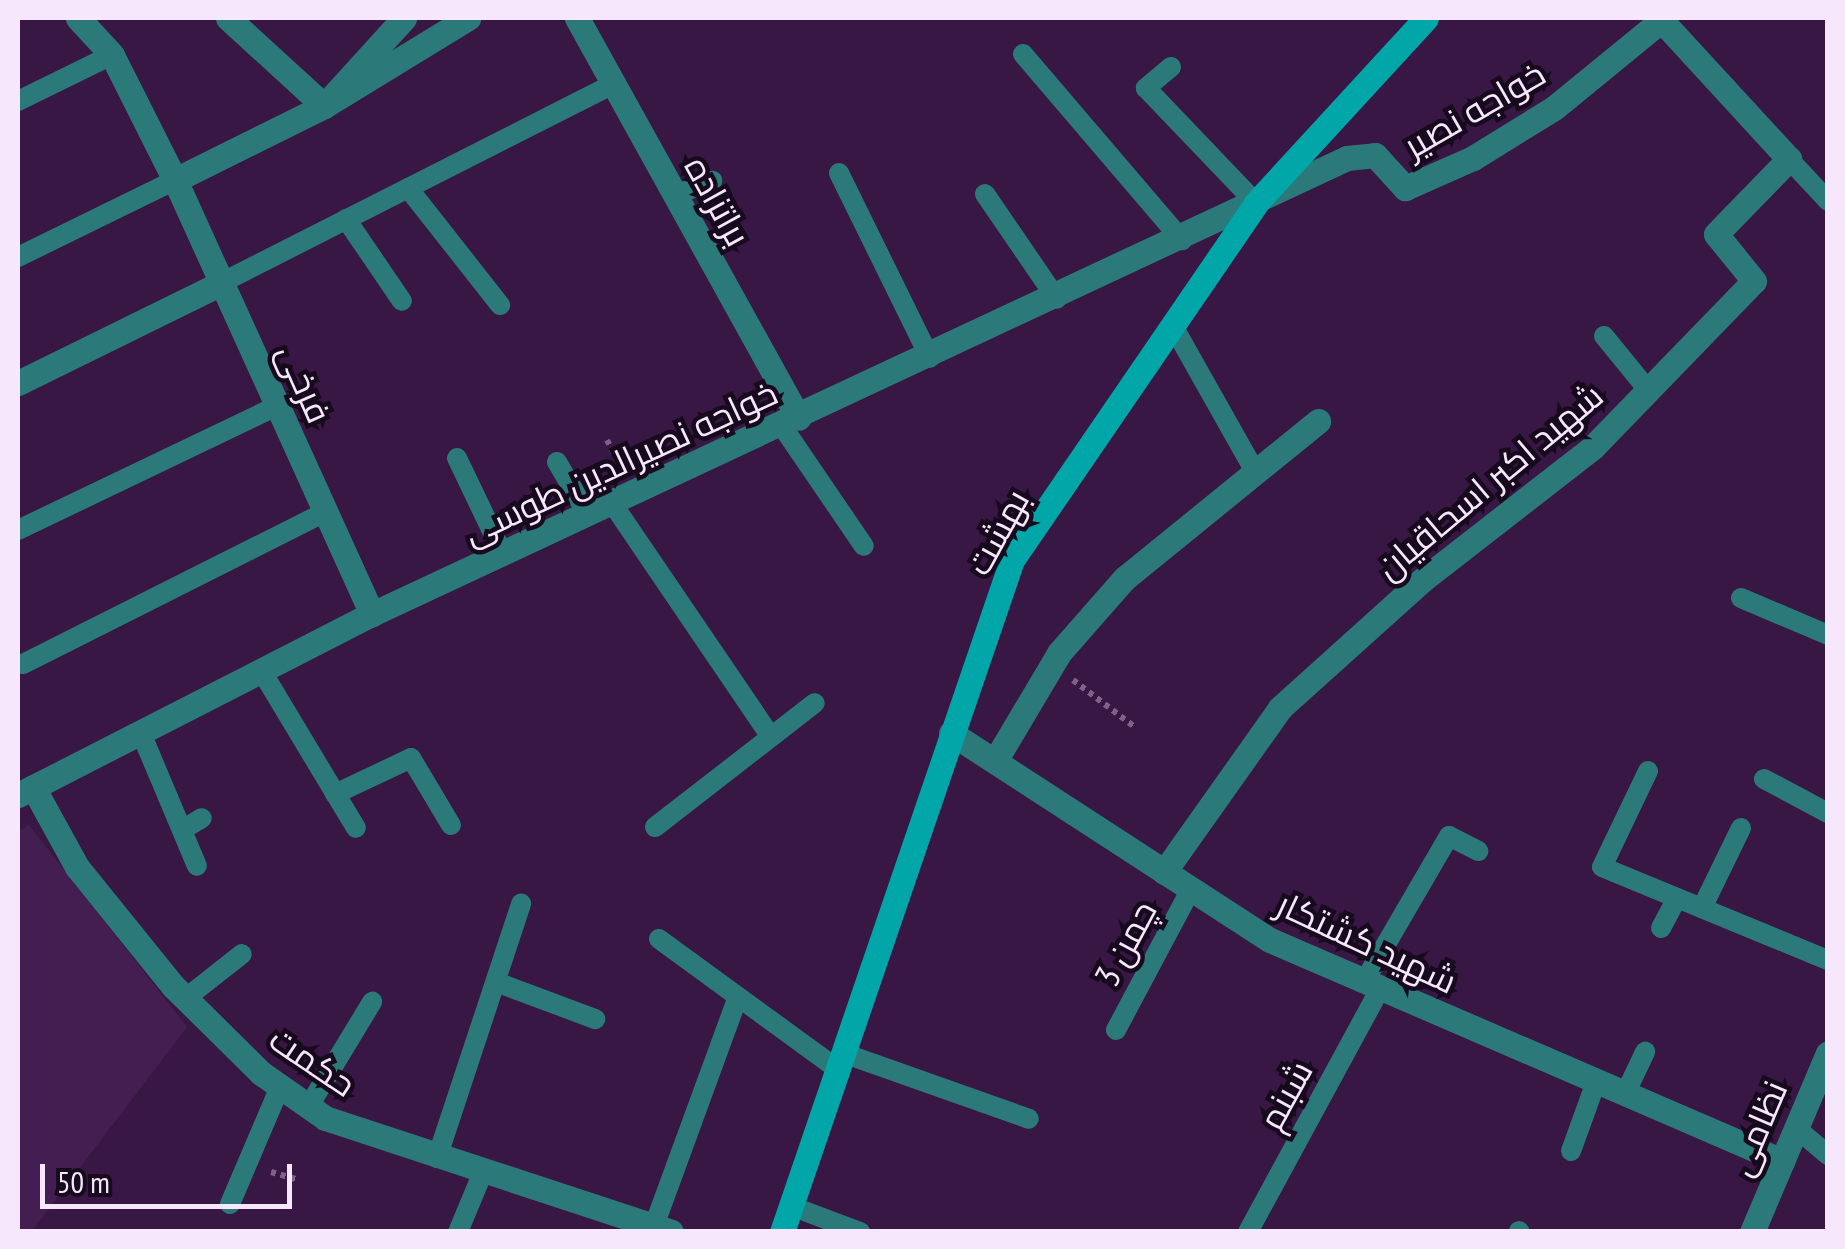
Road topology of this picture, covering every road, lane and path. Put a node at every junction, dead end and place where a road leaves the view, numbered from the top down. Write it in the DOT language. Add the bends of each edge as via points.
graph roads {
  1 [pos="78,18"];
  2 [pos="228,18"];
  3 [pos="404,18"];
  4 [pos="468,18"];
  5 [pos="576,18"];
  6 [pos="1426,18"];
  7 [pos="1662,19"];
  8 [pos="1024,54"];
  9 [pos="112,55"];
  10 [pos="1171,67"];
  11 [pos="614,84"];
  12 [pos="18,101"];
  13 [pos="324,106"];
  14 [pos="1789,159"];
  15 [pos="838,174"];
  16 [pos="175,180"];
  17 [pos="712,181"];
  18 [pos="408,188"];
  19 [pos="985,194"];
  20 [pos="675,196"];
  21 [pos="1828,201"];
  22 [pos="1256,203"];
  23 [pos="346,219"];
  24 [pos="1182,240"];
  25 [pos="18,257"];
  26 [pos="221,283"];
  27 [pos="1057,299"];
  28 [pos="402,301"];
  29 [pos="500,304"];
  30 [pos="1174,326"];
  31 [pos="1604,336"];
  32 [pos="930,358"];
  33 [pos="18,382"];
  34 [pos="1648,390"];
  35 [pos="277,406"];
  36 [pos="1318,421"];
  37 [pos="790,422"];
  38 [pos="457,458"];
  39 [pos="557,462"];
  40 [pos="1252,466"];
  41 [pos="612,504"];
  42 [pos="325,512"];
  43 [pos="588,515"];
  44 [pos="18,530"];
  45 [pos="864,546"];
  46 [pos="503,554"];
  47 [pos="1741,598"];
  48 [pos="372,614"];
  49 [pos="1828,635"];
  50 [pos="22,664"];
  51 [pos="1052,664"];
  52 [pos="260,670"];
  53 [pos="814,703"];
  54 [pos="1136,728"];
  55 [pos="141,733"];
  56 [pos="951,733"];
  57 [pos="770,737"];
  58 [pos="994,761"];
  59 [pos="1648,771"];
  60 [pos="1764,779"];
  61 [pos="25,791"];
  62 [pos="335,794"];
  63 [pos="1828,813"];
  64 [pos="202,818"];
  65 [pos="451,825"];
  66 [pos="356,828"];
  67 [pos="655,828"];
  68 [pos="1741,828"];
  69 [pos="182,830"];
  70 [pos="1478,852"];
  71 [pos="197,866"];
  72 [pos="1164,872"];
  73 [pos="1192,887"];
  74 [pos="1677,898"];
  75 [pos="522,904"];
  76 [pos="1702,908"];
  77 [pos="1661,928"];
  78 [pos="659,940"];
  79 [pos="242,954"];
  80 [pos="1828,960"];
  81 [pos="496,982"];
  82 [pos="1372,985"];
  83 [pos="738,997"];
  84 [pos="186,998"];
  85 [pos="372,1002"];
  86 [pos="595,1020"];
  87 [pos="1116,1030"];
  88 [pos="1645,1052"];
  89 [pos="1828,1053"];
  90 [pos="840,1061"];
  91 [pos="1596,1082"];
  92 [pos="280,1087"];
  93 [pos="1626,1094"];
  94 [pos="308,1106"];
  95 [pos="1028,1118"];
  96 [pos="1796,1128"];
  97 [pos="1570,1151"];
  98 [pos="1828,1155"];
  99 [pos="437,1158"];
  100 [pos="1782,1160"];
  101 [pos="482,1172"];
  102 [pos="230,1204"];
  103 [pos="792,1206"];
  104 [pos="626,1225"];
  105 [pos="662,1229"];
  106 [pos="458,1232"];
  107 [pos="782,1232"];
  108 [pos="860,1232"];
  109 [pos="1248,1232"];
  110 [pos="1752,1232"];
  1 -- 9 [label="street, فرخی"];
  2 -- 13 [label="street"];
  3 -- 13 [label="street"];
  4 -- 13 [label="street"];
  5 -- 11 [label="street, براتزاده"];
  6 -- 22 [label="street, بهشت"];
  7 -- 14 [label="street"];
  7 -- 22 [label="street, خواجه نصیر" via="1554,108 1474,158 1405,188 1375,155 1347,158"];
  8 -- 24 [label="lane"];
  9 -- 12 [label="lane"];
  9 -- 16 [label="street, فرخی"];
  10 -- 22 [label="lane" via="1146,88"];
  11 -- 18 [label="lane"];
  11 -- 20 [label="street, براتزاده"];
  13 -- 16 [label="street"];
  14 -- 21 [label="lane"];
  14 -- 34 [label="street, شهید اکبر اسحاقیان" via="1716,234 1754,280"];
  15 -- 32 [label="lane"];
  16 -- 25 [label="lane"];
  16 -- 26 [label="street, فرخی"];
  17 -- 20 [label="lane"];
  18 -- 23 [label="lane"];
  18 -- 29 [label="lane"];
  19 -- 27 [label="lane"];
  20 -- 37 [label="street, براتزاده"];
  22 -- 24 [label="street, خواجه نصیرالدین طوسی"];
  22 -- 30 [label="street, بهشت"];
  23 -- 26 [label="lane"];
  23 -- 28 [label="lane"];
  24 -- 27 [label="street, خواجه نصیرالدین طوسی"];
  26 -- 33 [label="street"];
  26 -- 35 [label="street, فرخی"];
  27 -- 32 [label="street, خواجه نصیرالدین طوسی"];
  30 -- 40 [label="lane"];
  30 -- 56 [label="street, بهشت" via="1012,560"];
  31 -- 34 [label="lane"];
  32 -- 37 [label="street, خواجه نصیرالدین طوسی"];
  34 -- 72 [label="street, شهید اکبر اسحاقیان" via="1280,708"];
  35 -- 42 [label="street, فرخی"];
  35 -- 44 [label="lane"];
  36 -- 40 [label="street"];
  37 -- 41 [label="street, خواجه نصیرالدین طوسی"];
  37 -- 45 [label="lane"];
  38 -- 46 [label="lane"];
  39 -- 43 [label="lane"];
  40 -- 51 [label="street" via="1125,578"];
  41 -- 43 [label="street, خواجه نصیرالدین طوسی"];
  41 -- 57 [label="lane"];
  42 -- 48 [label="street, فرخی"];
  42 -- 50 [label="lane"];
  43 -- 46 [label="street, خواجه نصیرالدین طوسی"];
  46 -- 48 [label="street, خواجه نصیرالدین طوسی"];
  47 -- 49 [label="lane"];
  48 -- 52 [label="street, خواجه نصیرالدین طوسی"];
  51 -- 54 [label="path"];
  51 -- 58 [label="street"];
  52 -- 55 [label="street, خواجه نصیرالدین طوسی"];
  52 -- 62 [label="lane"];
  53 -- 57 [label="lane"];
  55 -- 61 [label="street, خواجه نصیرالدین طوسی"];
  55 -- 69 [label="lane"];
  56 -- 58 [label="street, شهید کشتکار"];
  56 -- 90 [label="street, بهشت"];
  57 -- 67 [label="lane"];
  58 -- 72 [label="street, شهید کشتکار"];
  59 -- 74 [label="lane" via="1602,868"];
  60 -- 63 [label="lane"];
  61 -- 84 [label="street, حکمت" via="77,867"];
  62 -- 65 [label="lane" via="411,758"];
  62 -- 66 [label="lane"];
  64 -- 69 [label="lane"];
  68 -- 76 [label="lane"];
  69 -- 71 [label="lane"];
  70 -- 82 [label="lane, شبنم" via="1449,836"];
  72 -- 73 [label="street, شهید کشتکار"];
  73 -- 82 [label="street, شهید کشتکار" via="1270,940"];
  73 -- 87 [label="lane, چمن 3"];
  74 -- 76 [label="lane"];
  74 -- 77 [label="lane"];
  75 -- 81 [label="lane"];
  76 -- 80 [label="lane"];
  78 -- 83 [label="lane"];
  79 -- 84 [label="lane"];
  81 -- 86 [label="lane"];
  81 -- 99 [label="lane"];
  82 -- 91 [label="street, شهید کشتکار"];
  82 -- 109 [label="lane, شبنم"];
  83 -- 90 [label="lane"];
  83 -- 105 [label="lane"];
  84 -- 92 [label="street, حکمت"];
  85 -- 94 [label="lane"];
  88 -- 93 [label="lane"];
  89 -- 96 [label="street, نظامی"];
  90 -- 95 [label="lane"];
  90 -- 103 [label="street, بهشت"];
  91 -- 93 [label="street, شهید کشتکار"];
  91 -- 97 [label="lane"];
  92 -- 94 [label="street, حکمت"];
  92 -- 102 [label="lane"];
  93 -- 100 [label="street, شهید کشتکار"];
  94 -- 99 [label="street, حکمت"];
  96 -- 98 [label="lane"];
  96 -- 100 [label="street, نظامی"];
  99 -- 101 [label="street, حکمت"];
  100 -- 110 [label="street, نظامی"];
  101 -- 104 [label="street, حکمت"];
  101 -- 106 [label="lane"];
  103 -- 107 [label="street, بهشت"];
  103 -- 108 [label="lane"];
  104 -- 105 [label="street, حکمت"];
}
